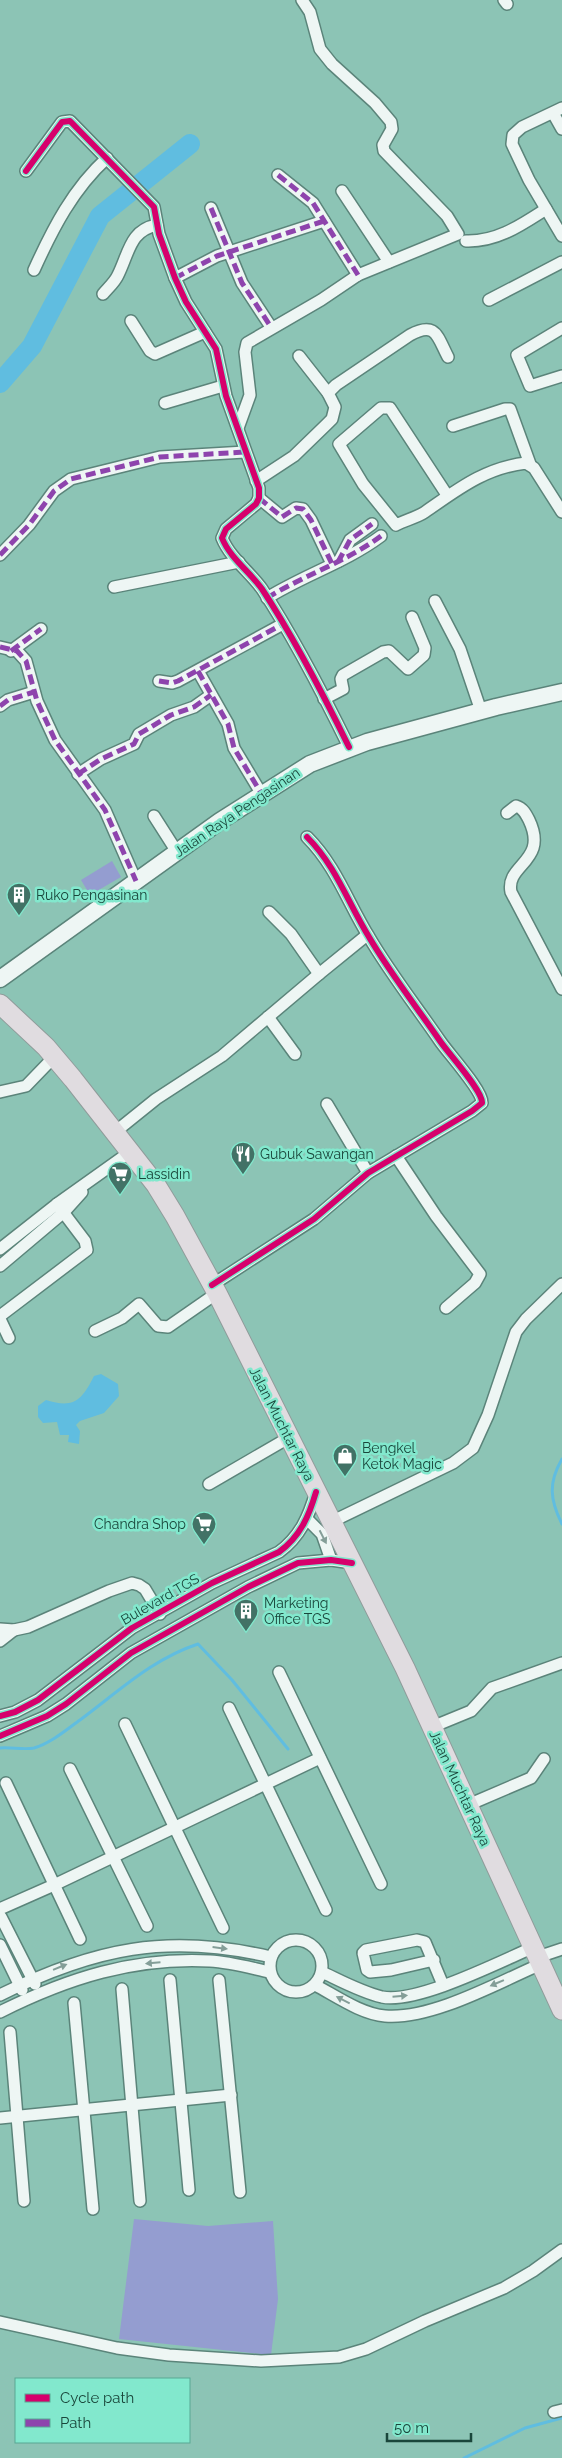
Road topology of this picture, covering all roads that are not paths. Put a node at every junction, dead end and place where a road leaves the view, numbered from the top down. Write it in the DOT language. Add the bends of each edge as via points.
graph roads {
  1 [pos="302,0"];
  2 [pos="558,111"];
  3 [pos="562,129"];
  4 [pos="107,158"];
  5 [pos="26,171"];
  6 [pos="278,175"];
  7 [pos="342,191"];
  8 [pos="211,208"];
  9 [pos="546,209"];
  10 [pos="324,220"];
  11 [pos="157,225"];
  12 [pos="562,236"];
  13 [pos="466,241"];
  14 [pos="229,252"];
  15 [pos="389,262"];
  16 [pos="562,262"];
  17 [pos="34,270"];
  18 [pos="358,275"];
  19 [pos="175,278"];
  20 [pos="104,294"];
  21 [pos="489,300"];
  22 [pos="131,321"];
  23 [pos="271,327"];
  24 [pos="562,328"];
  25 [pos="205,332"];
  26 [pos="299,356"];
  27 [pos="448,357"];
  28 [pos="562,376"];
  29 [pos="223,386"];
  30 [pos="328,393"];
  31 [pos="165,404"];
  32 [pos="453,426"];
  33 [pos="238,428"];
  34 [pos="245,452"];
  35 [pos="530,464"];
  36 [pos="256,481"];
  37 [pos="447,495"];
  38 [pos="259,498"];
  39 [pos="562,512"];
  40 [pos="372,524"];
  41 [pos="381,536"];
  42 [pos="0,555"];
  43 [pos="239,562"];
  44 [pos="335,563"];
  45 [pos="114,587"];
  46 [pos="267,598"];
  47 [pos="435,601"];
  48 [pos="412,617"];
  49 [pos="283,624"];
  50 [pos="41,629"];
  51 [pos="6,649"];
  52 [pos="198,671"];
  53 [pos="160,681"];
  54 [pos="34,692"];
  55 [pos="562,692"];
  56 [pos="211,695"];
  57 [pos="324,699"];
  58 [pos="0,706"];
  59 [pos="482,711"];
  60 [pos="349,748"];
  61 [pos="78,774"];
  62 [pos="261,793"];
  63 [pos="507,812"];
  64 [pos="154,816"];
  65 [pos="308,836"];
  66 [pos="177,852"];
  67 [pos="136,882"];
  68 [pos="269,912"];
  69 [pos="368,936"];
  70 [pos="319,974"];
  71 [pos="0,979"];
  72 [pos="562,989"];
  73 [pos="0,1004"];
  74 [pos="0,1017"];
  75 [pos="268,1017"];
  76 [pos="295,1054"];
  77 [pos="52,1055"];
  78 [pos="0,1092"];
  79 [pos="327,1104"];
  80 [pos="115,1132"];
  81 [pos="130,1152"];
  82 [pos="396,1156"];
  83 [pos="368,1173"];
  84 [pos="61,1208"];
  85 [pos="0,1249"];
  86 [pos="0,1266"];
  87 [pos="562,1284"];
  88 [pos="214,1289"];
  89 [pos="446,1308"];
  90 [pos="0,1317"];
  91 [pos="95,1332"];
  92 [pos="9,1338"];
  93 [pos="290,1437"];
  94 [pos="209,1484"];
  95 [pos="316,1492"];
  96 [pos="307,1519"];
  97 [pos="331,1522"];
  98 [pos="288,1545"];
  99 [pos="331,1560"];
  100 [pos="298,1563"];
  101 [pos="352,1563"];
  102 [pos="242,1570"];
  103 [pos="248,1587"];
  104 [pos="201,1589"];
  105 [pos="212,1606"];
  106 [pos="160,1614"];
  107 [pos="0,1629"];
  108 [pos="14,1630"];
  109 [pos="0,1641"];
  110 [pos="562,1663"];
  111 [pos="279,1672"];
  112 [pos="229,1708"];
  113 [pos="0,1716"];
  114 [pos="125,1724"];
  115 [pos="432,1727"];
  116 [pos="0,1736"];
  117 [pos="320,1758"];
  118 [pos="544,1759"];
  119 [pos="70,1769"];
  120 [pos="6,1783"];
  121 [pos="264,1785"];
  122 [pos="468,1806"];
  123 [pos="175,1827"];
  124 [pos="113,1857"];
  125 [pos="381,1884"];
  126 [pos="54,1885"];
  127 [pos="326,1910"];
  128 [pos="1,1911"];
  129 [pos="147,1926"];
  130 [pos="223,1928"];
  131 [pos="80,1939"];
  132 [pos="0,1945"];
  133 [pos="562,1949"];
  134 [pos="538,1956"];
  135 [pos="271,1957"];
  136 [pos="434,1960"];
  137 [pos="270,1972"];
  138 [pos="322,1972"];
  139 [pos="33,1979"];
  140 [pos="170,1980"];
  141 [pos="219,1980"];
  142 [pos="443,1984"];
  143 [pos="20,1985"];
  144 [pos="315,1985"];
  145 [pos="122,1989"];
  146 [pos="40,1993"];
  147 [pos="0,1994"];
  148 [pos="26,1999"];
  149 [pos="74,2003"];
  150 [pos="562,2010"];
  151 [pos="0,2012"];
  152 [pos="10,2032"];
  153 [pos="230,2095"];
  154 [pos="181,2100"];
  155 [pos="132,2105"];
  156 [pos="84,2110"];
  157 [pos="17,2116"];
  158 [pos="0,2118"];
  159 [pos="189,2190"];
  160 [pos="240,2192"];
  161 [pos="24,2201"];
  162 [pos="140,2201"];
  163 [pos="93,2209"];
  164 [pos="562,2250"];
  165 [pos="0,2322"];
  1 -- 15 [label="street" via="310,12 320,49 391,122 392,129 383,144 384,151 447,216 458,232 454,237"];
  2 -- 3 [label="street"];
  2 -- 9 [label="street" via="522,127 512,140 516,157"];
  4 -- 5 [label="street" via="73,123 66,120"];
  4 -- 11 [label="street" via="154,207"];
  4 -- 17 [label="street" via="88,176 67,206"];
  6 -- 10 [label="street" via="313,203"];
  7 -- 15 [label="street"];
  8 -- 14 [label="street"];
  9 -- 12 [label="street"];
  9 -- 13 [label="street" via="492,238"];
  10 -- 14 [label="street"];
  10 -- 18 [label="street"];
  11 -- 19 [label="street"];
  11 -- 20 [label="street" via="145,228 134,238 118,276"];
  14 -- 19 [label="street"];
  14 -- 23 [label="street" via="249,296"];
  15 -- 18 [label="street"];
  16 -- 21 [label="street"];
  18 -- 23 [label="street"];
  19 -- 25 [label="street"];
  22 -- 25 [label="street" via="155,354"];
  23 -- 33 [label="street" via="245,345 250,395"];
  24 -- 28 [label="street" via="517,355 530,386"];
  25 -- 29 [label="street" via="216,349"];
  26 -- 30 [label="street"];
  27 -- 30 [label="street" via="436,335 430,329 422,328 341,380"];
  29 -- 31 [label="street"];
  29 -- 33 [label="street"];
  30 -- 36 [label="street" via="335,407 332,419 294,456"];
  32 -- 35 [label="street" via="510,410"];
  33 -- 34 [label="street"];
  34 -- 36 [label="street"];
  34 -- 42 [label="street" via="160,457 71,479 54,491 29,525"];
  35 -- 37 [label="street" via="520,463 490,473"];
  35 -- 39 [label="street"];
  36 -- 38 [label="street"];
  37 -- 37 [label="street" via="390,408 381,408 339,445 363,484 396,525 426,511"];
  38 -- 43 [label="street" via="222,535"];
  38 -- 44 [label="street" via="282,517 296,508 303,508"];
  40 -- 44 [label="street" via="350,540"];
  41 -- 44 [label="street"];
  43 -- 45 [label="street"];
  43 -- 46 [label="street"];
  44 -- 46 [label="street" via="296,580"];
  46 -- 49 [label="street"];
  47 -- 59 [label="street" via="460,649"];
  48 -- 57 [label="street" via="426,651 424,655 408,669 390,651 383,652 343,675 343,689"];
  49 -- 52 [label="street"];
  49 -- 57 [label="street"];
  50 -- 51 [label="street"];
  51 -- 54 [label="street" via="17,651 26,661"];
  52 -- 53 [label="street" via="172,684"];
  52 -- 56 [label="street"];
  54 -- 58 [label="street" via="8,700"];
  54 -- 61 [label="street" via="55,740"];
  55 -- 59 [label="main road, Jalan Raya Pengasinan"];
  56 -- 61 [label="street" via="139,734 134,744"];
  56 -- 62 [label="street" via="228,724 234,748"];
  57 -- 60 [label="street"];
  59 -- 60 [label="main road, Jalan Raya Pengasinan"];
  60 -- 62 [label="main road, Jalan Raya Pengasinan" via="310,764"];
  61 -- 67 [label="street" via="105,810"];
  62 -- 66 [label="main road, Jalan Raya Pengasinan"];
  63 -- 72 [label="street" via="516,806 522,809 530,822 535,844 533,852 511,881 511,892"];
  64 -- 66 [label="street"];
  65 -- 69 [label="street" via="331,866"];
  66 -- 67 [label="main road, Jalan Raya Pengasinan"];
  67 -- 71 [label="main road, Jalan Raya Pengasinan"];
  68 -- 70 [label="street" via="291,934"];
  69 -- 70 [label="street"];
  69 -- 82 [label="street" via="482,1098 482,1103 472,1111"];
  70 -- 75 [label="street"];
  73 -- 77 [label="highway, Jalan Muchtar Raya"];
  74 -- 77 [label="highway, Jalan Muchtar Raya"];
  75 -- 76 [label="street"];
  75 -- 80 [label="street" via="222,1056 156,1099"];
  77 -- 78 [label="street" via="26,1086"];
  77 -- 80 [label="highway, Jalan Muchtar Raya"];
  79 -- 83 [label="street"];
  80 -- 81 [label="highway, Jalan Muchtar Raya"];
  81 -- 84 [label="street" via="81,1188"];
  81 -- 88 [label="highway, Jalan Muchtar Raya" via="166,1201"];
  82 -- 83 [label="street"];
  82 -- 89 [label="street" via="480,1274"];
  83 -- 88 [label="street" via="314,1219"];
  84 -- 85 [label="street"];
  84 -- 86 [label="street"];
  84 -- 90 [label="street" via="85,1241 87,1250"];
  87 -- 97 [label="street" via="516,1332 473,1448 453,1463"];
  88 -- 91 [label="street" via="168,1327 158,1326 139,1304"];
  88 -- 93 [label="highway, Jalan Muchtar Raya"];
  90 -- 92 [label="street"];
  93 -- 94 [label="street"];
  93 -- 95 [label="highway, Jalan Muchtar Raya"];
  95 -- 96 [label="street, Bulevard TGS"];
  95 -- 97 [label="highway, Jalan Muchtar Raya"];
  96 -- 98 [label="street, Bulevard TGS"];
  96 -- 99 [label="street, one-way" via="322,1534"];
  97 -- 101 [label="highway, Jalan Muchtar Raya"];
  98 -- 100 [label="street"];
  98 -- 102 [label="street, Bulevard TGS"];
  99 -- 100 [label="street"];
  99 -- 101 [label="street"];
  100 -- 103 [label="street"];
  101 -- 115 [label="highway, Jalan Muchtar Raya"];
  102 -- 103 [label="street"];
  102 -- 104 [label="street, Bulevard TGS"];
  103 -- 105 [label="street"];
  104 -- 105 [label="street"];
  104 -- 106 [label="street, Bulevard TGS"];
  105 -- 116 [label="street" via="131,1653 48,1716"];
  106 -- 108 [label="street" via="145,1589 132,1584 109,1591 28,1628"];
  106 -- 113 [label="street, Bulevard TGS" via="132,1628 38,1700"];
  107 -- 108 [label="street"];
  108 -- 109 [label="street"];
  110 -- 115 [label="street" via="492,1688 471,1711"];
  111 -- 117 [label="street"];
  112 -- 121 [label="street"];
  114 -- 123 [label="street"];
  115 -- 122 [label="highway, Jalan Muchtar Raya"];
  117 -- 121 [label="street"];
  117 -- 125 [label="street"];
  118 -- 122 [label="street" via="531,1778"];
  119 -- 124 [label="street"];
  120 -- 126 [label="street"];
  121 -- 123 [label="street"];
  121 -- 127 [label="street"];
  122 -- 134 [label="highway, Jalan Muchtar Raya"];
  123 -- 124 [label="street"];
  123 -- 130 [label="street"];
  124 -- 126 [label="street"];
  124 -- 129 [label="street"];
  126 -- 128 [label="street"];
  126 -- 131 [label="street"];
  128 -- 139 [label="street"];
  132 -- 143 [label="street"];
  133 -- 134 [label="street"];
  134 -- 142 [label="street"];
  134 -- 144 [label="street, one-way" via="438,2008 409,2015 384,2016"];
  134 -- 150 [label="highway, Jalan Muchtar Raya"];
  135 -- 137 [label="street"];
  135 -- 138 [label="street" via="284,1942 304,1941 319,1953"];
  139 -- 135 [label="street, one-way" via="102,1954 172,1944"];
  136 -- 136 [label="street" via="370,1972 363,1953 417,1940 425,1942"];
  136 -- 142 [label="street"];
  137 -- 144 [label="street" via="277,1984 289,1991 303,1992"];
  137 -- 146 [label="street, one-way" via="212,1960 157,1962 105,1970"];
  138 -- 142 [label="street, one-way" via="384,1997 406,1997"];
  138 -- 144 [label="street"];
  139 -- 143 [label="street"];
  139 -- 146 [label="street"];
  140 -- 154 [label="street"];
  141 -- 153 [label="street"];
  143 -- 147 [label="street"];
  143 -- 148 [label="street"];
  145 -- 155 [label="street"];
  146 -- 148 [label="street"];
  148 -- 151 [label="street"];
  149 -- 156 [label="street"];
  152 -- 157 [label="street"];
  153 -- 154 [label="street"];
  153 -- 160 [label="street"];
  154 -- 155 [label="street"];
  154 -- 159 [label="street"];
  155 -- 156 [label="street"];
  155 -- 162 [label="street"];
  156 -- 157 [label="street"];
  156 -- 163 [label="street"];
  157 -- 158 [label="street"];
  157 -- 161 [label="street"];
  164 -- 165 [label="street" via="504,2288 366,2349 339,2357 260,2361 168,2355 117,2348"];
}
